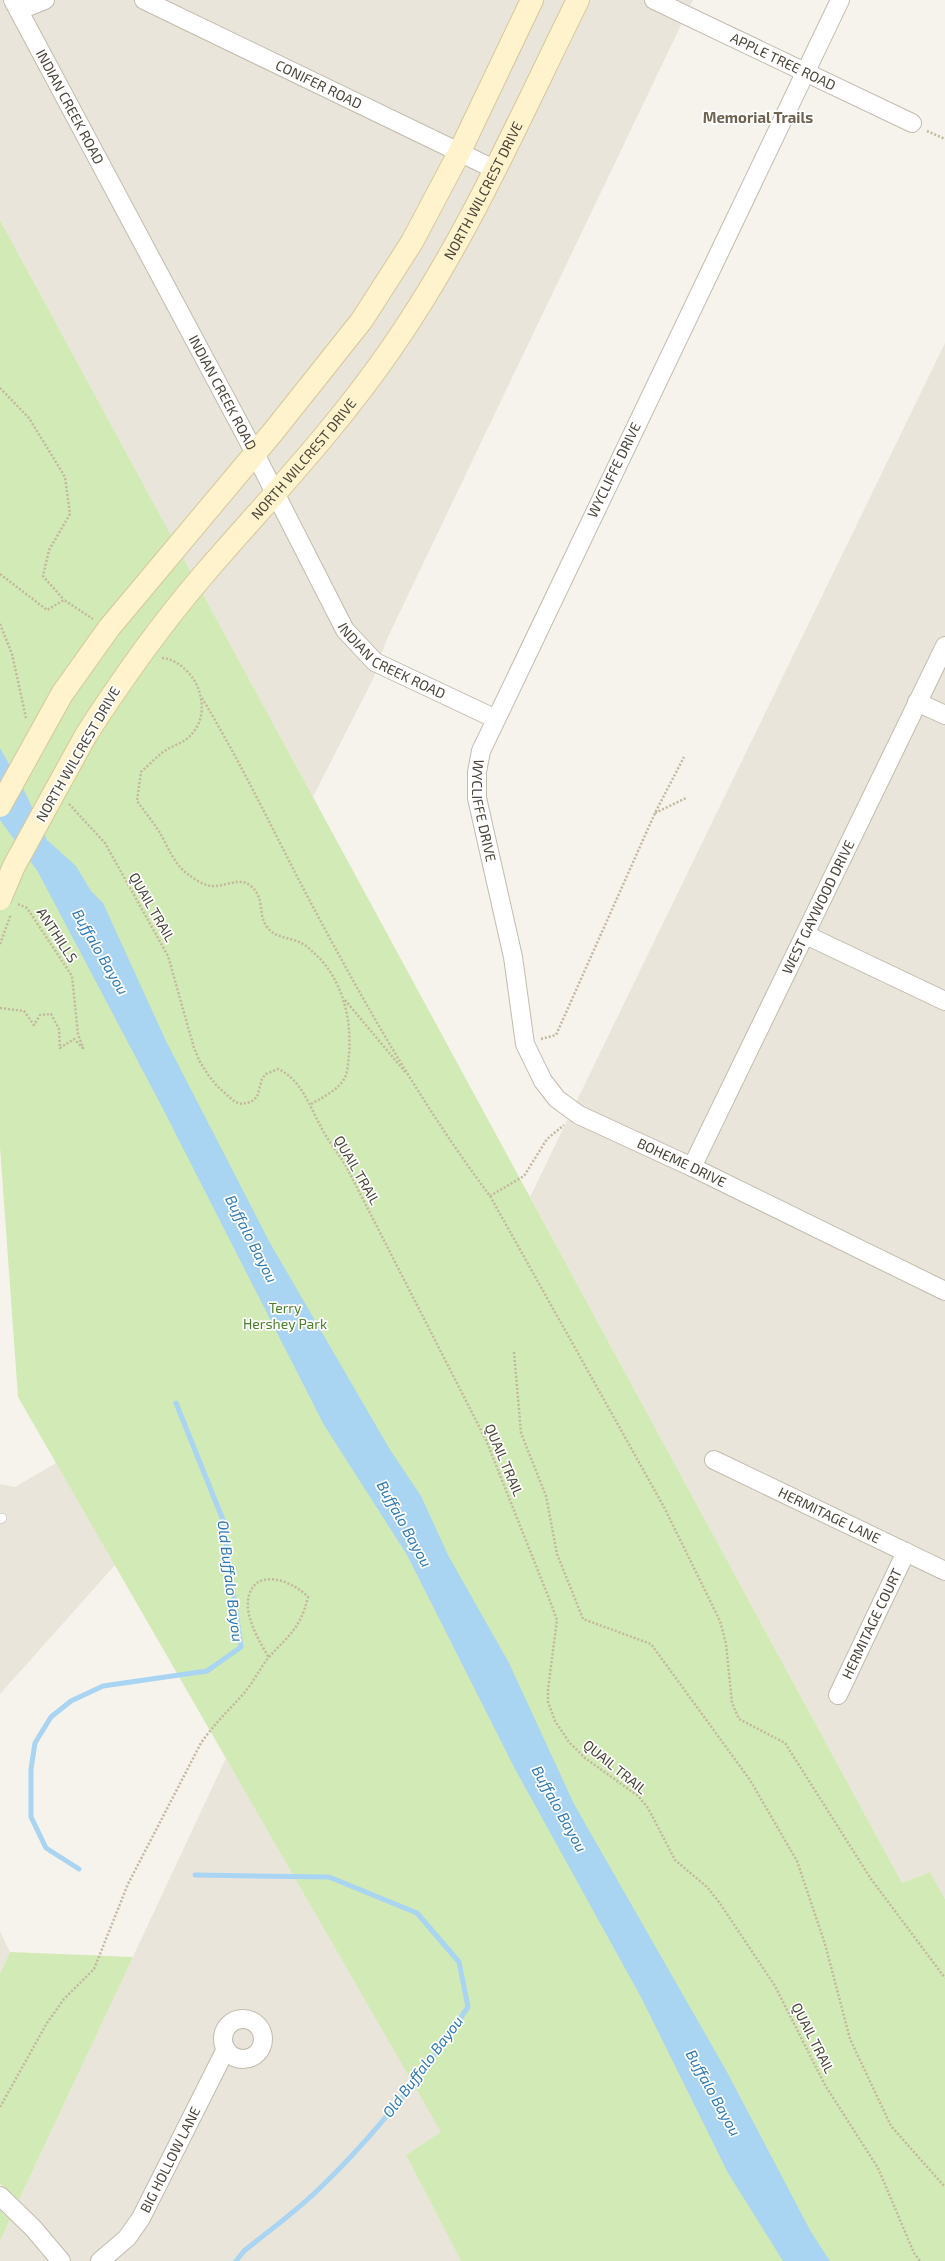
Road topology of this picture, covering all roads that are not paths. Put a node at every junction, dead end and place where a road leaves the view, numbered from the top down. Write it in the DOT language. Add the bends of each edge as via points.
graph roads {
  1 [pos="45,0"];
  2 [pos="144,0"];
  3 [pos="532,0"];
  4 [pos="578,0"];
  5 [pos="654,0"];
  6 [pos="840,0"];
  7 [pos="16,5"];
  8 [pos="806,72"];
  9 [pos="912,123"];
  10 [pos="459,153"];
  11 [pos="494,169"];
  12 [pos="255,453"];
  13 [pos="275,493"];
  14 [pos="945,646"];
  15 [pos="917,702"];
  16 [pos="945,715"];
  17 [pos="496,719"];
  18 [pos="0,806"];
  19 [pos="0,899"];
  20 [pos="806,935"];
  21 [pos="512,957"];
  22 [pos="945,1001"];
  23 [pos="692,1167"];
  24 [pos="945,1291"];
  25 [pos="714,1460"];
  26 [pos="906,1552"];
  27 [pos="945,1571"];
  28 [pos="838,1694"];
  29 [pos="226,2049"];
  30 [pos="0,2196"];
  31 [pos="61,2261"];
  32 [pos="100,2261"];
  1 -- 7 [label="street"];
  2 -- 10 [label="street, CONIFER ROAD"];
  3 -- 10 [label="main road"];
  4 -- 11 [label="main road, NORTH WILCREST DRIVE"];
  5 -- 8 [label="street, APPLE TREE ROAD"];
  6 -- 8 [label="street, WYCLIFFE DRIVE"];
  7 -- 12 [label="street, INDIAN CREEK ROAD"];
  8 -- 9 [label="street, APPLE TREE ROAD"];
  8 -- 17 [label="street, WYCLIFFE DRIVE"];
  10 -- 11 [label="street, CONIFER ROAD"];
  10 -- 12 [label="main road" via="412,242 362,320"];
  11 -- 13 [label="main road, NORTH WILCREST DRIVE" via="444,266 393,346 343,414"];
  12 -- 13 [label="street, INDIAN CREEK ROAD"];
  12 -- 18 [label="main road, bridge" via="109,628 62,694"];
  13 -- 17 [label="street, INDIAN CREEK ROAD" via="345,630 375,662"];
  13 -- 19 [label="main road, NORTH WILCREST DRIVE, bridge" via="203,575 142,652 86,735 14,866"];
  14 -- 15 [label="street, WEST GAYWOOD DRIVE"];
  15 -- 16 [label="street"];
  15 -- 20 [label="street, WEST GAYWOOD DRIVE"];
  17 -- 21 [label="street, WYCLIFFE DRIVE" via="481,751 477,772 478,798"];
  20 -- 22 [label="street"];
  20 -- 23 [label="street, WEST GAYWOOD DRIVE"];
  21 -- 23 [label="street, BOHEME DRIVE" via="525,1044 543,1081 557,1099 579,1115"];
  23 -- 24 [label="street, BOHEME DRIVE"];
  25 -- 26 [label="street, HERMITAGE LANE"];
  26 -- 27 [label="street, HERMITAGE LANE"];
  26 -- 28 [label="street, HERMITAGE COURT"];
  29 -- 32 [label="street, BIG HOLLOW LANE" via="141,2218 127,2238"];
  30 -- 31 [label="street" via="33,2228"];
}
